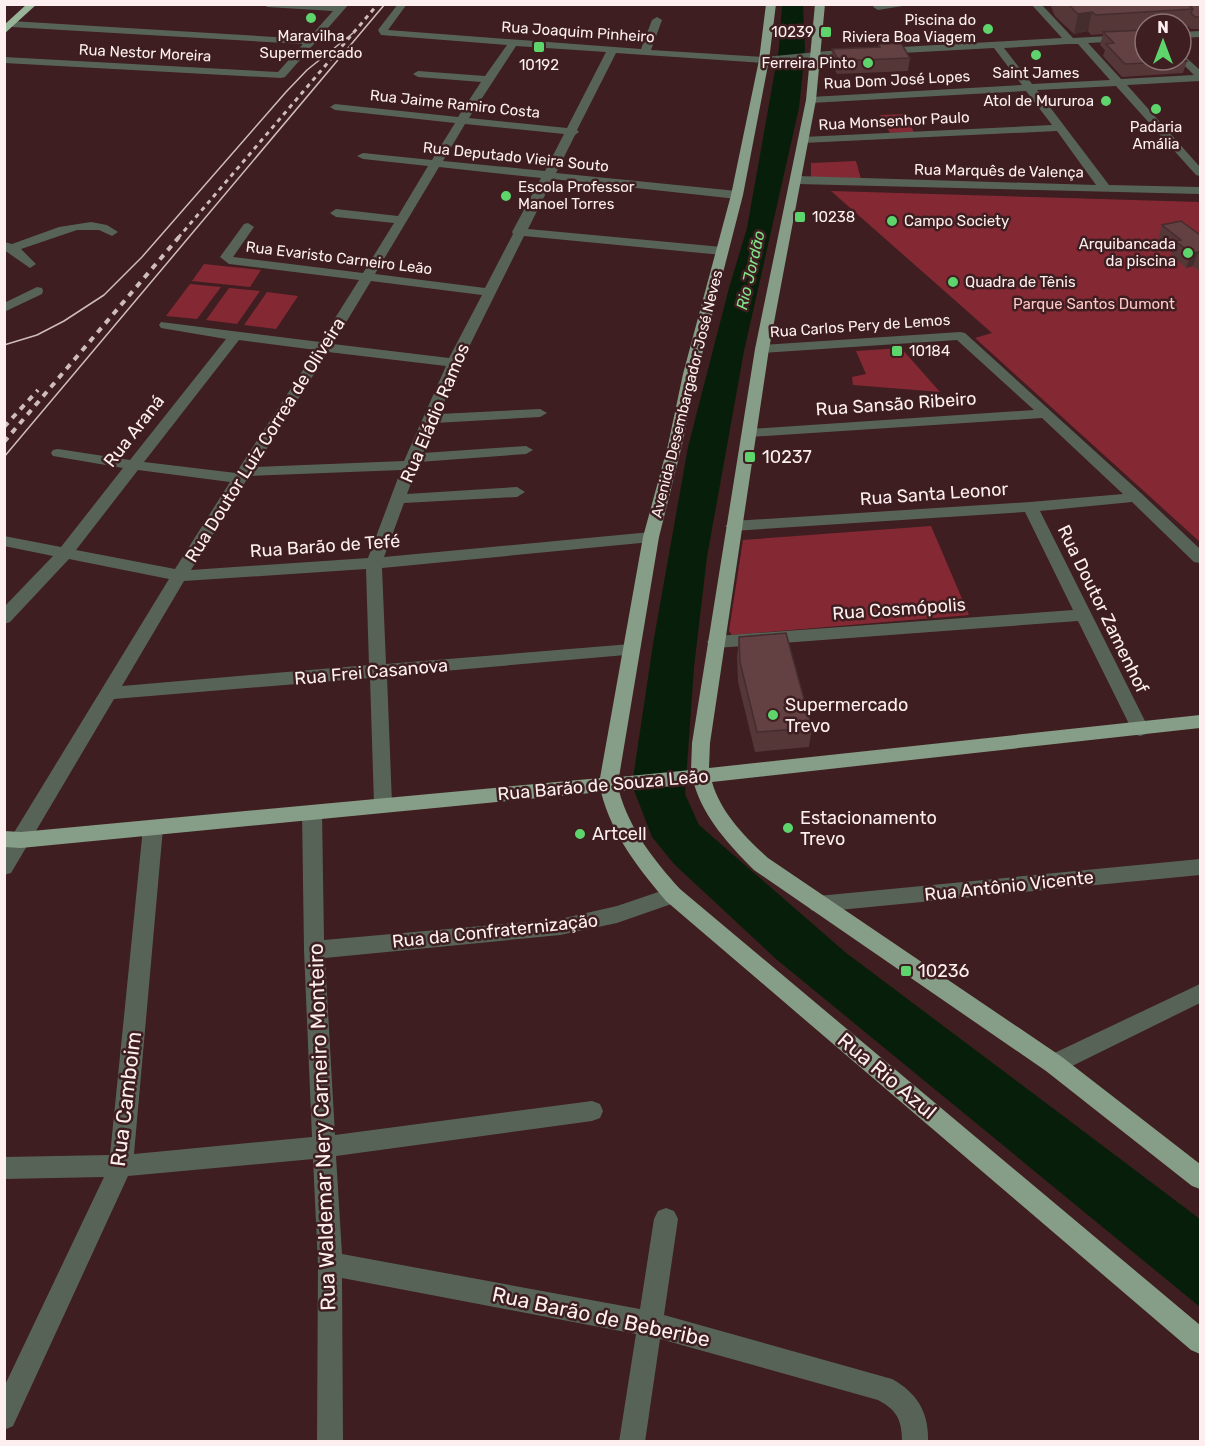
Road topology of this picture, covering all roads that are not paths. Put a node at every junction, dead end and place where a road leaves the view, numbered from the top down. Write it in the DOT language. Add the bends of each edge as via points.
graph roads {
  1 [pos="33,4"];
  2 [pos="267,4"];
  3 [pos="403,4"];
  4 [pos="771,4"];
  5 [pos="820,4"];
  6 [pos="911,4"];
  7 [pos="1035,4"];
  8 [pos="343,7"];
  9 [pos="878,8"];
  10 [pos="657,20"];
  11 [pos="8,27"];
  12 [pos="1133,38"];
  13 [pos="1076,41"];
  14 [pos="312,42"];
  15 [pos="513,43"];
  16 [pos="998,46"];
  17 [pos="612,50"];
  18 [pos="645,52"];
  19 [pos="813,55"];
  20 [pos="769,59"];
  21 [pos="4,60"];
  22 [pos="418,74"];
  23 [pos="1200,77"];
  24 [pos="488,79"];
  25 [pos="1120,83"];
  26 [pos="1029,89"];
  27 [pos="811,100"];
  28 [pos="335,107"];
  29 [pos="463,119"];
  30 [pos="1059,128"];
  31 [pos="573,132"];
  32 [pos="803,140"];
  33 [pos="363,156"];
  34 [pos="437,163"];
  35 [pos="1200,173"];
  36 [pos="549,176"];
  37 [pos="797,180"];
  38 [pos="1105,188"];
  39 [pos="1200,191"];
  40 [pos="737,195"];
  41 [pos="336,213"];
  42 [pos="401,220"];
  43 [pos="248,227"];
  44 [pos="112,232"];
  45 [pos="518,232"];
  46 [pos="9,247"];
  47 [pos="722,251"];
  48 [pos="30,264"];
  49 [pos="366,278"];
  50 [pos="37,291"];
  51 [pos="488,292"];
  52 [pos="4,308"];
  53 [pos="166,325"];
  54 [pos="235,336"];
  55 [pos="325,346"];
  56 [pos="762,349"];
  57 [pos="454,363"];
  58 [pos="540,413"];
  59 [pos="1046,413"];
  60 [pos="430,419"];
  61 [pos="750,434"];
  62 [pos="526,450"];
  63 [pos="58,453"];
  64 [pos="412,462"];
  65 [pos="131,465"];
  66 [pos="242,475"];
  67 [pos="517,492"];
  68 [pos="1137,497"];
  69 [pos="398,499"];
  70 [pos="1030,507"];
  71 [pos="733,526"];
  72 [pos="651,537"];
  73 [pos="4,541"];
  74 [pos="66,552"];
  75 [pos="1200,558"];
  76 [pos="374,563"];
  77 [pos="181,576"];
  78 [pos="1084,615"];
  79 [pos="4,618"];
  80 [pos="716,642"];
  81 [pos="631,650"];
  82 [pos="379,671"];
  83 [pos="111,693"];
  84 [pos="1200,722"];
  85 [pos="1140,729"];
  86 [pos="695,776"];
  87 [pos="616,784"];
  88 [pos="383,804"];
  89 [pos="312,812"];
  90 [pos="153,828"];
  91 [pos="13,840"];
  92 [pos="4,867"];
  93 [pos="1200,867"];
  94 [pos="673,895"];
  95 [pos="818,904"];
  96 [pos="314,950"];
  97 [pos="1200,993"];
  98 [pos="1054,1064"];
  99 [pos="592,1111"];
  100 [pos="323,1147"];
  101 [pos="121,1166"];
  102 [pos="4,1168"];
  103 [pos="1200,1178"];
  104 [pos="666,1219"];
  105 [pos="330,1264"];
  106 [pos="651,1324"];
  107 [pos="1200,1341"];
  108 [pos="4,1418"];
  109 [pos="915,1436"];
  110 [pos="330,1442"];
  111 [pos="632,1442"];
  1 -- 11 [label="highway"];
  2 -- 8 [label="street"];
  3 -- 15 [label="street, Rua Joaquim Pinheiro" via="383,30 389,34"];
  4 -- 20 [label="main road, Avenida Desembargador José Neves"];
  5 -- 19 [label="main road"];
  6 -- 9 [label="street"];
  7 -- 13 [label="street"];
  8 -- 14 [label="street"];
  10 -- 18 [label="street"];
  11 -- 14 [label="street"];
  12 -- 13 [label="street, Rua Joaquim Pinheiro"];
  13 -- 16 [label="street, Rua Joaquim Pinheiro"];
  13 -- 25 [label="street"];
  14 -- 21 [label="street, Rua Nestor Moreira" via="284,74 276,76"];
  15 -- 17 [label="street, Rua Joaquim Pinheiro"];
  15 -- 24 [label="street, Rua Doutor Luiz Correa de Oliveira"];
  16 -- 19 [label="street, Rua Joaquim Pinheiro"];
  16 -- 26 [label="street"];
  17 -- 18 [label="street, Rua Joaquim Pinheiro"];
  17 -- 31 [label="street, Rua Eládio Ramos"];
  18 -- 20 [label="street, Rua Joaquim Pinheiro"];
  19 -- 20 [label="street, Rua Joaquim Pinheiro"];
  19 -- 27 [label="main road"];
  20 -- 40 [label="main road, Avenida Desembargador José Neves"];
  22 -- 24 [label="street"];
  23 -- 25 [label="street, Rua Dom José Lopes"];
  24 -- 29 [label="street, Rua Doutor Luiz Correa de Oliveira"];
  25 -- 26 [label="street, Rua Dom José Lopes"];
  25 -- 35 [label="street"];
  26 -- 27 [label="street, Rua Dom José Lopes"];
  26 -- 30 [label="street"];
  27 -- 32 [label="main road"];
  28 -- 29 [label="street, Rua Jaime Ramiro Costa"];
  29 -- 31 [label="street, Rua Jaime Ramiro Costa"];
  29 -- 34 [label="street, Rua Doutor Luiz Correa de Oliveira"];
  30 -- 32 [label="street, Rua Monsenhor Paulo"];
  30 -- 38 [label="street"];
  31 -- 36 [label="street, Rua Eládio Ramos"];
  32 -- 37 [label="main road"];
  33 -- 34 [label="street, Rua Deputado Vieira Souto"];
  34 -- 36 [label="street, Rua Deputado Vieira Souto"];
  34 -- 42 [label="street, Rua Doutor Luiz Correa de Oliveira"];
  36 -- 40 [label="street, Rua Deputado Vieira Souto"];
  36 -- 45 [label="street, Rua Eládio Ramos"];
  37 -- 38 [label="street, Rua Marquês de Valença"];
  37 -- 56 [label="main road"];
  38 -- 39 [label="street, Rua Marquês de Valença"];
  40 -- 47 [label="main road, Avenida Desembargador José Neves"];
  41 -- 42 [label="street"];
  42 -- 49 [label="street, Rua Doutor Luiz Correa de Oliveira"];
  43 -- 49 [label="street, Rua Evaristo Carneiro Leão" via="226,257 229,260"];
  44 -- 46 [label="street" via="101,226 74,228"];
  45 -- 47 [label="street"];
  45 -- 51 [label="street, Rua Eládio Ramos"];
  46 -- 48 [label="street"];
  47 -- 72 [label="main road, Avenida Desembargador José Neves"];
  49 -- 51 [label="street, Rua Evaristo Carneiro Leão"];
  49 -- 55 [label="street, Rua Doutor Luiz Correa de Oliveira"];
  50 -- 52 [label="street"];
  51 -- 57 [label="street, Rua Eládio Ramos"];
  53 -- 54 [label="street"];
  54 -- 55 [label="street"];
  54 -- 65 [label="street, Rua Araná"];
  55 -- 57 [label="street"];
  55 -- 66 [label="street, Rua Doutor Luiz Correa de Oliveira"];
  56 -- 59 [label="street, Rua Carlos Pery de Lemos" via="960,336"];
  56 -- 61 [label="main road"];
  57 -- 60 [label="street, Rua Eládio Ramos"];
  58 -- 60 [label="street"];
  59 -- 61 [label="street, Rua Sansão Ribeiro"];
  59 -- 68 [label="street"];
  60 -- 64 [label="street, Rua Eládio Ramos"];
  61 -- 71 [label="main road"];
  62 -- 64 [label="street"];
  63 -- 65 [label="street"];
  64 -- 66 [label="street"];
  64 -- 69 [label="street, Rua Eládio Ramos"];
  65 -- 66 [label="street"];
  65 -- 74 [label="street, Rua Araná"];
  66 -- 77 [label="street, Rua Doutor Luiz Correa de Oliveira"];
  67 -- 69 [label="street"];
  68 -- 70 [label="street, Rua Santa Leonor"];
  68 -- 75 [label="street"];
  69 -- 76 [label="street, Rua Eládio Ramos"];
  70 -- 71 [label="street, Rua Santa Leonor"];
  70 -- 78 [label="street, Rua Doutor Zamenhof"];
  71 -- 80 [label="main road"];
  72 -- 76 [label="street, Rua Barão de Tefé"];
  72 -- 81 [label="main road, Avenida Desembargador José Neves"];
  73 -- 74 [label="street, Rua Barão de Tefé"];
  74 -- 77 [label="street, Rua Barão de Tefé"];
  74 -- 79 [label="street, Rua Araná"];
  76 -- 77 [label="street, Rua Barão de Tefé"];
  76 -- 82 [label="street, Rua Eládio Ramos"];
  77 -- 83 [label="street, Rua Doutor Luiz Correa de Oliveira"];
  78 -- 80 [label="street, Rua Cosmópolis"];
  78 -- 85 [label="street, Rua Doutor Zamenhof"];
  80 -- 86 [label="main road"];
  81 -- 82 [label="street, Rua Frei Casanova"];
  81 -- 87 [label="main road, Avenida Desembargador José Neves"];
  82 -- 83 [label="street, Rua Frei Casanova"];
  82 -- 88 [label="street, Rua Eládio Ramos"];
  83 -- 91 [label="street, Rua Doutor Luiz Correa de Oliveira"];
  84 -- 85 [label="main road, Rua Barão de Souza Leão"];
  85 -- 86 [label="main road, Rua Barão de Souza Leão"];
  86 -- 87 [label="main road, Rua Barão de Souza Leão"];
  86 -- 95 [label="main road" via="739,843 761,864"];
  87 -- 88 [label="main road, Rua Barão de Souza Leão"];
  87 -- 94 [label="main road, Rua Rio Azul" via="623,831"];
  88 -- 89 [label="main road, Rua Barão de Souza Leão"];
  89 -- 90 [label="main road, Rua Barão de Souza Leão"];
  89 -- 96 [label="street, Rua Waldemar Nery Carneiro Monteiro"];
  90 -- 91 [label="main road, Rua Barão de Souza Leão"];
  90 -- 101 [label="street, Rua Camboim"];
  91 -- 92 [label="street, Rua Doutor Luiz Correa de Oliveira"];
  93 -- 95 [label="street, Rua Antônio Vicente"];
  94 -- 96 [label="street, Rua da Confraternização" via="631,912 560,927"];
  94 -- 107 [label="main road, Rua Rio Azul"];
  95 -- 98 [label="main road"];
  96 -- 100 [label="street, Rua Waldemar Nery Carneiro Monteiro"];
  97 -- 98 [label="street"];
  98 -- 103 [label="main road"];
  99 -- 100 [label="street"];
  100 -- 101 [label="street"];
  100 -- 105 [label="street, Rua Waldemar Nery Carneiro Monteiro"];
  101 -- 102 [label="street"];
  101 -- 108 [label="street, Rua Camboim"];
  104 -- 106 [label="street"];
  105 -- 106 [label="street, Rua Barão de Beberibe"];
  105 -- 110 [label="street, Rua Waldemar Nery Carneiro Monteiro"];
  106 -- 109 [label="street, Rua Barão de Beberibe" via="883,1388 900,1397 912,1413"];
  106 -- 111 [label="street"];
}
